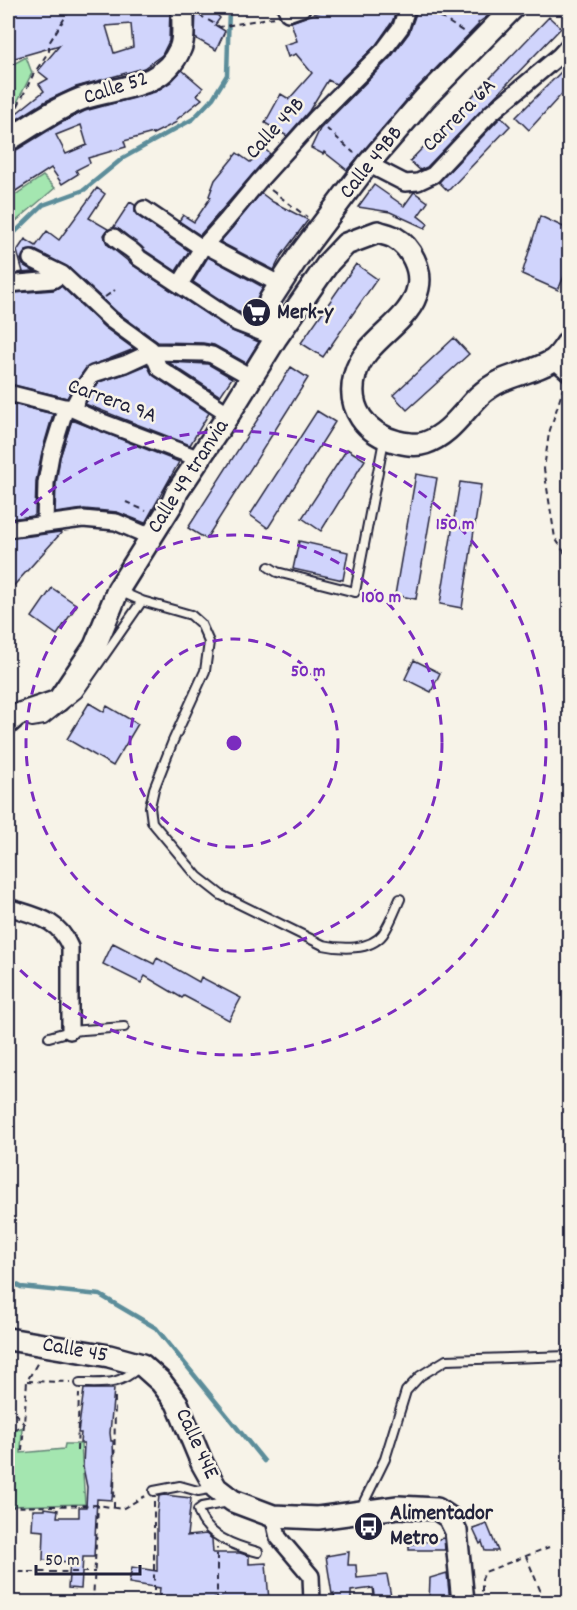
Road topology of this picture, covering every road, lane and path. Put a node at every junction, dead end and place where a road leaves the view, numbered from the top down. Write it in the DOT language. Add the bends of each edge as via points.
graph roads {
  1 [pos="71,8"];
  2 [pos="407,8"];
  3 [pos="513,8"];
  4 [pos="292,9"];
  5 [pos="188,10"];
  6 [pos="431,11"];
  7 [pos="478,42"];
  8 [pos="570,44"];
  9 [pos="316,118"];
  10 [pos="13,137"];
  11 [pos="369,164"];
  12 [pos="259,181"];
  13 [pos="144,209"];
  14 [pos="320,226"];
  15 [pos="114,237"];
  16 [pos="203,246"];
  17 [pos="31,259"];
  18 [pos="62,274"];
  19 [pos="180,284"];
  20 [pos="279,284"];
  21 [pos="8,285"];
  22 [pos="276,338"];
  23 [pos="570,340"];
  24 [pos="151,352"];
  25 [pos="554,360"];
  26 [pos="251,377"];
  27 [pos="567,379"];
  28 [pos="8,393"];
  29 [pos="69,408"];
  30 [pos="229,414"];
  31 [pos="385,439"];
  32 [pos="200,459"];
  33 [pos="126,502"];
  34 [pos="45,524"];
  35 [pos="8,529"];
  36 [pos="156,529"];
  37 [pos="570,561"];
  38 [pos="269,567"];
  39 [pos="118,590"];
  40 [pos="142,601"];
  41 [pos="11,716"];
  42 [pos="400,899"];
  43 [pos="8,907"];
  44 [pos="124,1027"];
  45 [pos="70,1031"];
  46 [pos="49,1037"];
  47 [pos="8,1339"];
  48 [pos="44,1346"];
  49 [pos="568,1356"];
  50 [pos="142,1365"];
  51 [pos="27,1381"];
  52 [pos="80,1383"];
  53 [pos="115,1383"];
  54 [pos="8,1405"];
  55 [pos="24,1424"];
  56 [pos="8,1433"];
  57 [pos="22,1451"];
  58 [pos="77,1451"];
  59 [pos="216,1488"];
  60 [pos="154,1491"];
  61 [pos="233,1501"];
  62 [pos="98,1505"];
  63 [pos="8,1507"];
  64 [pos="114,1508"];
  65 [pos="358,1514"];
  66 [pos="273,1516"];
  67 [pos="218,1536"];
  68 [pos="549,1547"];
  69 [pos="258,1552"];
  70 [pos="526,1556"];
  71 [pos="8,1572"];
  72 [pos="95,1572"];
  73 [pos="93,1602"];
  74 [pos="154,1602"];
  75 [pos="217,1602"];
  76 [pos="312,1602"];
  77 [pos="464,1602"];
  78 [pos="482,1602"];
  79 [pos="545,1602"];
  1 -- 10 [label="path" via="10,122"];
  2 -- 9 [label="street, Calle 49B" via="401,27 383,51"];
  3 -- 7 [label="street, Calle 49BB"];
  4 -- 5 [label="path" via="220,27"];
  5 -- 10 [label="street, Calle 52" via="181,47 168,70 136,87 81,99"];
  6 -- 7 [label="path"];
  7 -- 11 [label="street, Calle 49BB"];
  8 -- 11 [label="street, Carrera 6A" via="491,112 433,175 405,183"];
  9 -- 11 [label="path"];
  9 -- 12 [label="street, Calle 49B"];
  11 -- 14 [label="street, Calle 49BB"];
  12 -- 14 [label="path"];
  12 -- 16 [label="street, Calle 49B"];
  13 -- 16 [label="street"];
  14 -- 20 [label="street, Calle 49BB"];
  15 -- 19 [label="street"];
  16 -- 19 [label="street, Calle 49B"];
  16 -- 20 [label="street"];
  17 -- 18 [label="street"];
  18 -- 21 [label="street" via="53,280"];
  18 -- 24 [label="street"];
  19 -- 22 [label="street" via="237,323"];
  20 -- 22 [label="street, Calle 49BB" via="270,300 268,319"];
  22 -- 26 [label="street, Calle 49 tranvia"];
  22 -- 31 [label="street, Calle 49 tranvia" via="346,244 378,232 395,238 409,250 417,268 419,287 413,305 367,352 355,372 352,389 361,419"];
  23 -- 25 [label="street"];
  24 -- 26 [label="street" via="203,352"];
  24 -- 29 [label="street" via="93,374"];
  24 -- 30 [label="street" via="159,368"];
  25 -- 27 [label="street"];
  25 -- 31 [label="street" via="499,380 446,433 409,445"];
  26 -- 30 [label="street, Calle 49 tranvia"];
  27 -- 37 [label="path" via="549,434 544,469 555,538"];
  28 -- 29 [label="street, Carrera 9A"];
  29 -- 32 [label="street, Carrera 9A"];
  29 -- 34 [label="street" via="45,483"];
  30 -- 32 [label="street, Calle 49 tranvia"];
  31 -- 38 [label="lane" via="355,592"];
  32 -- 36 [label="street, Calle 49 tranvia"];
  33 -- 36 [label="path" via="136,505"];
  34 -- 35 [label="street"];
  34 -- 36 [label="street" via="82,519"];
  36 -- 39 [label="street, Calle 49 tranvia"];
  39 -- 40 [label="lane"];
  39 -- 41 [label="street, Calle 49 tranvia" via="95,646 58,701"];
  40 -- 41 [label="lane" via="78,693 44,720 32,722"];
  40 -- 42 [label="lane" via="191,615 201,624 209,642 205,671 173,741 150,807 152,822 198,877 221,895 335,948 365,945 377,939"];
  43 -- 45 [label="street" via="43,918 65,935 70,947"];
  44 -- 45 [label="lane"];
  45 -- 46 [label="lane"];
  47 -- 48 [label="street, Calle 45"];
  48 -- 50 [label="street, Calle 45"];
  48 -- 51 [label="path"];
  49 -- 65 [label="lane" via="446,1360 420,1376 406,1391 385,1459"];
  50 -- 53 [label="lane"];
  50 -- 59 [label="street, Calle 44E" via="177,1403 201,1463"];
  51 -- 52 [label="path"];
  51 -- 55 [label="path"];
  52 -- 53 [label="lane"];
  52 -- 58 [label="path"];
  53 -- 64 [label="path"];
  54 -- 55 [label="path"];
  55 -- 56 [label="path"];
  55 -- 57 [label="path"];
  59 -- 60 [label="lane" via="198,1491 180,1486"];
  59 -- 61 [label="street, Calle 44E"];
  60 -- 64 [label="path" via="122,1509"];
  60 -- 74 [label="path"];
  61 -- 66 [label="street, Calle 44E"];
  61 -- 67 [label="lane" via="198,1510 200,1519"];
  62 -- 63 [label="path"];
  62 -- 64 [label="path"];
  62 -- 72 [label="path"];
  65 -- 66 [label="street, Calle 44E" via="318,1518"];
  65 -- 77 [label="street, Calle 44E" via="398,1507 436,1509 448,1517 456,1531"];
  66 -- 76 [label="street" via="278,1538 311,1576"];
  67 -- 69 [label="lane" via="234,1546"];
  67 -- 75 [label="path"];
  68 -- 70 [label="path"];
  70 -- 78 [label="path" via="485,1572"];
  70 -- 79 [label="path"];
  71 -- 72 [label="path"];
  72 -- 73 [label="path"];
}
